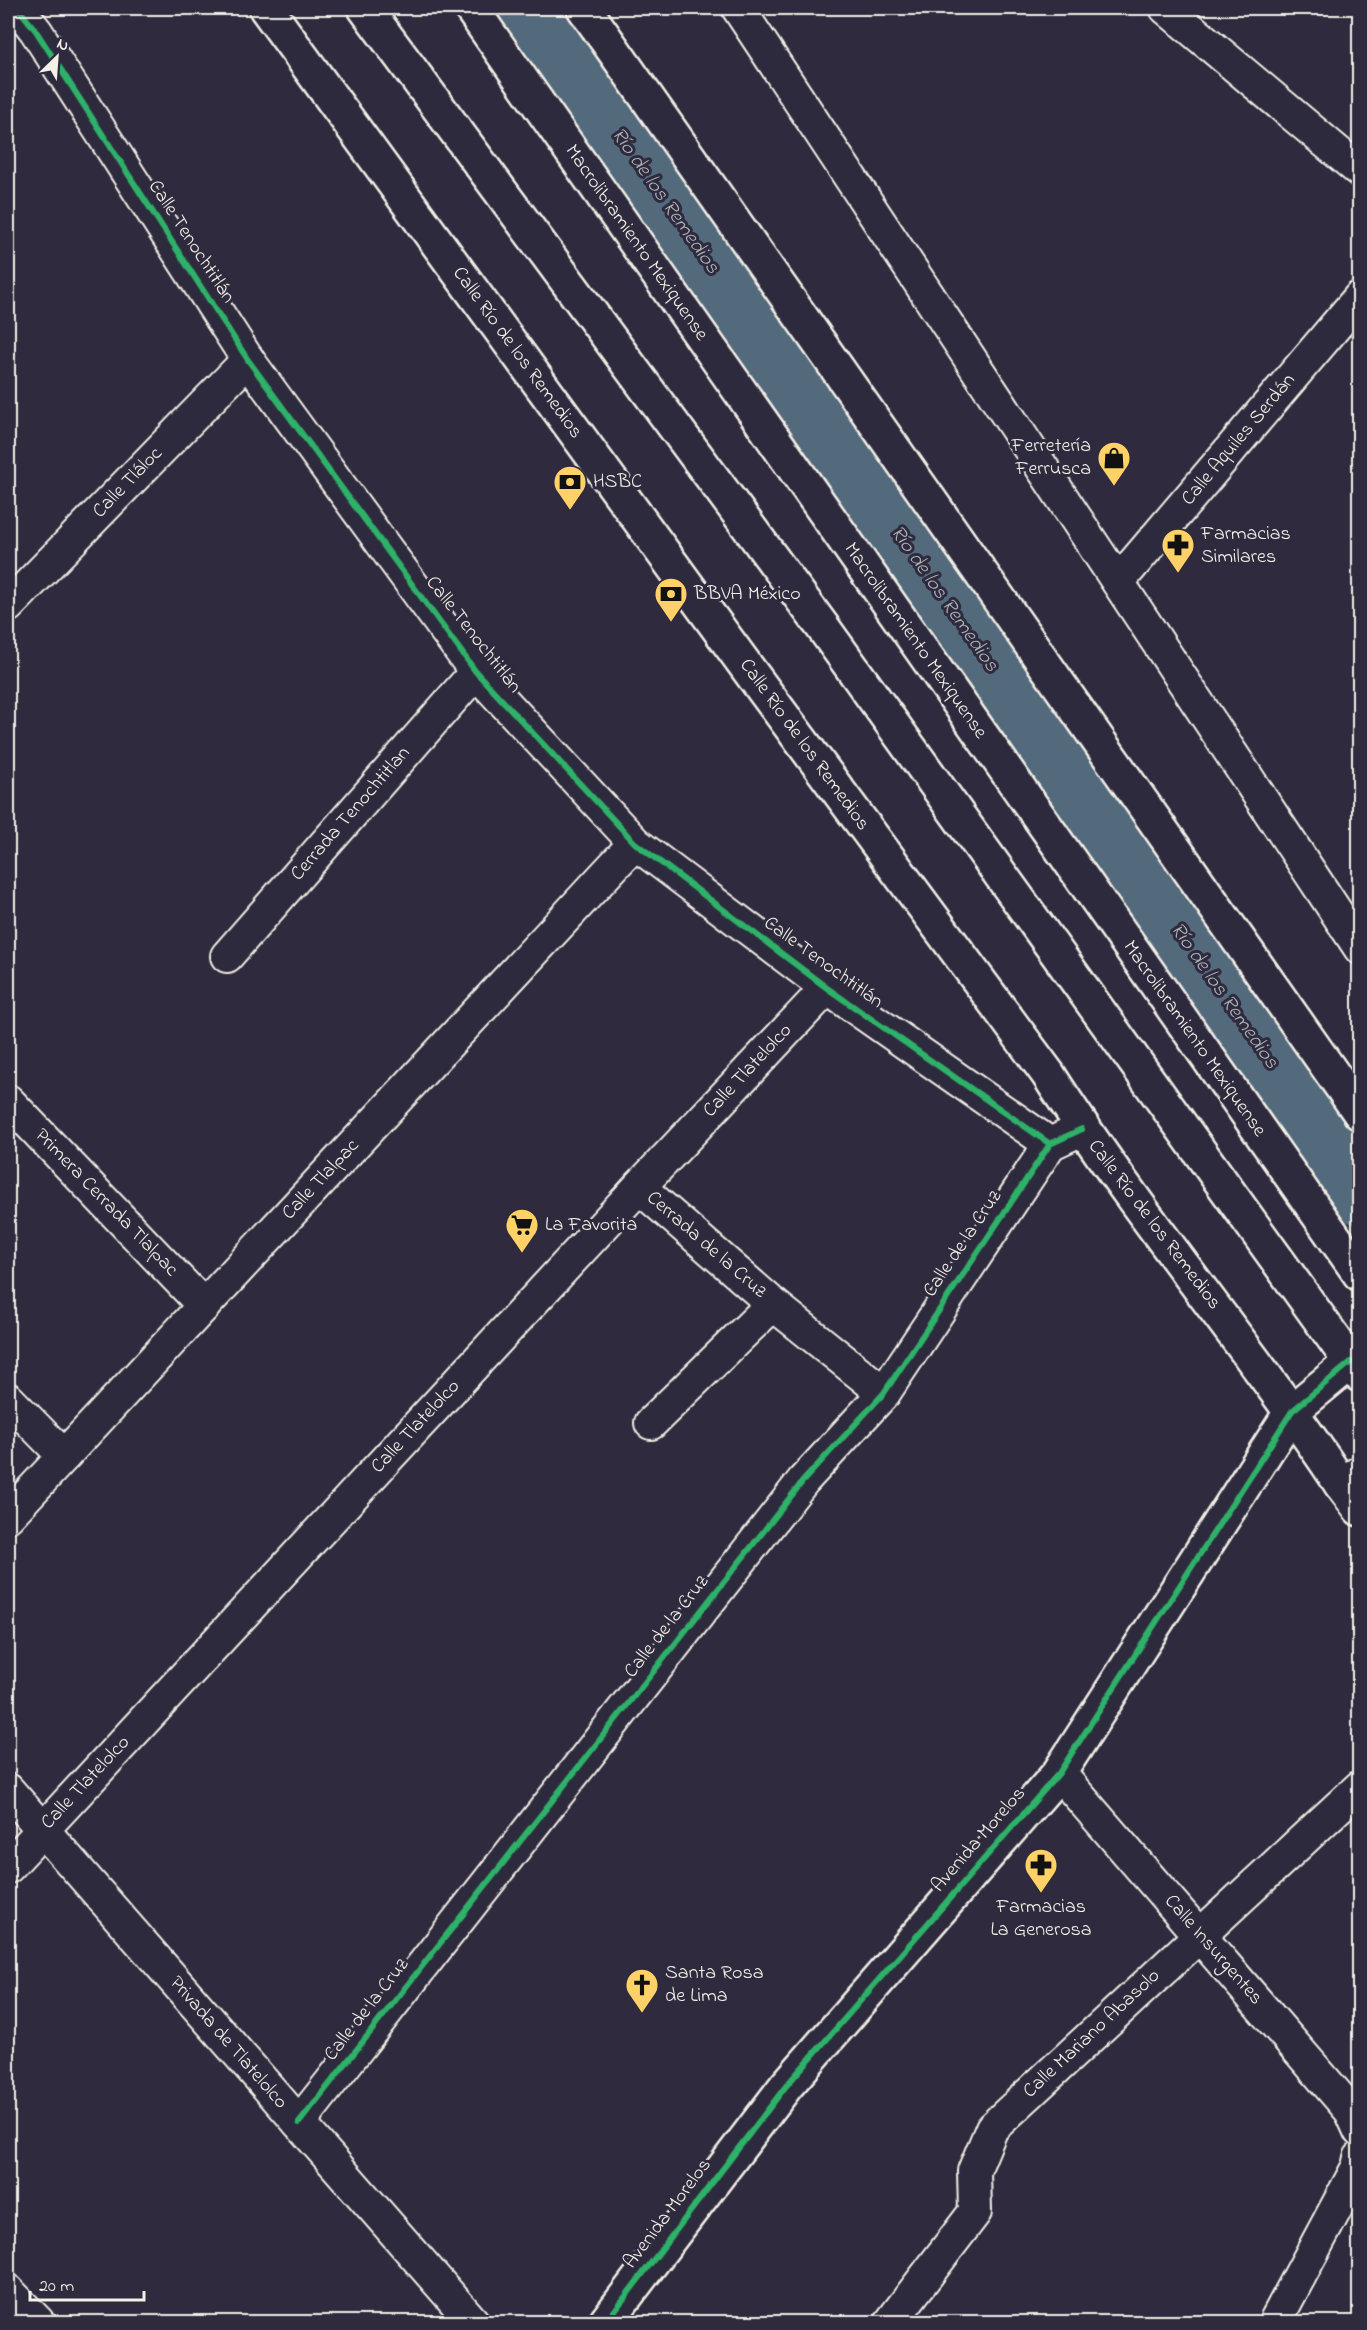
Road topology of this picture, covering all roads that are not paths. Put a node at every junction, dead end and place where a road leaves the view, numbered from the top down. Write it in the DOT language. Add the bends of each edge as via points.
graph roads {
  1 [pos="18,8"];
  2 [pos="266,8"];
  3 [pos="365,8"];
  4 [pos="471,8"];
  5 [pos="584,8"];
  6 [pos="738,8"];
  7 [pos="1166,8"];
  8 [pos="1359,171"];
  9 [pos="1359,297"];
  10 [pos="248,360"];
  11 [pos="1118,582"];
  12 [pos="8,606"];
  13 [pos="476,672"];
  14 [pos="635,843"];
  15 [pos="1359,948"];
  16 [pos="227,956"];
  17 [pos="827,988"];
  18 [pos="8,1101"];
  19 [pos="1359,1113"];
  20 [pos="1082,1129"];
  21 [pos="1050,1144"];
  22 [pos="639,1187"];
  23 [pos="1359,1274"];
  24 [pos="773,1304"];
  25 [pos="204,1306"];
  26 [pos="1355,1368"];
  27 [pos="884,1393"];
  28 [pos="8,1399"];
  29 [pos="1292,1411"];
  30 [pos="651,1422"];
  31 [pos="64,1456"];
  32 [pos="1353,1488"];
  33 [pos="8,1516"];
  34 [pos="1059,1773"];
  35 [pos="1359,1787"];
  36 [pos="8,1790"];
  37 [pos="43,1830"];
  38 [pos="8,1867"];
  39 [pos="1200,1934"];
  40 [pos="299,2123"];
  41 [pos="1359,2131"];
  42 [pos="1359,2158"];
  43 [pos="8,2291"];
  44 [pos="38,2322"];
  45 [pos="473,2322"];
  46 [pos="606,2322"];
  47 [pos="891,2322"];
  48 [pos="1275,2322"];
  1 -- 10 [label="street, Calle Tenochtitlán" via="43,40"];
  2 -- 20 [label="main road, Calle Río de los Remedios" via="1048,1074"];
  3 -- 26 [label="main road" via="822,626"];
  4 -- 23 [label="main road, Macrolibramiento Mexiquense"];
  5 -- 19 [label="main road"];
  6 -- 11 [label="street"];
  7 -- 8 [label="street"];
  9 -- 11 [label="street, Calle Aquiles Serdán"];
  10 -- 12 [label="street, Calle Tláloc"];
  10 -- 13 [label="street, Calle Tenochtitlán"];
  11 -- 15 [label="street"];
  13 -- 14 [label="street, Calle Tenochtitlán"];
  13 -- 16 [label="street, Cerrada Tenochtitlan"];
  14 -- 17 [label="street, Calle Tenochtitlán"];
  14 -- 25 [label="street, Calle Tlalpac"];
  17 -- 21 [label="street, Calle Tenochtitlán"];
  17 -- 22 [label="street, Calle Tlatelolco"];
  18 -- 25 [label="street, Primera Cerrada Tlalpac"];
  20 -- 21 [label="street"];
  20 -- 29 [label="main road, Calle Río de los Remedios"];
  21 -- 27 [label="street, Calle de la Cruz"];
  22 -- 24 [label="street, Cerrada de la Cruz"];
  22 -- 37 [label="street, Calle Tlatelolco"];
  24 -- 27 [label="street, Cerrada de la Cruz"];
  24 -- 30 [label="street, Cerrada de la Cruz"];
  25 -- 31 [label="street, Calle Tlalpac"];
  26 -- 29 [label="main road, Avenida Morelos"];
  27 -- 40 [label="street, Calle de la Cruz" via="803,1481"];
  28 -- 31 [label="street"];
  29 -- 32 [label="main road, Calle Río de los Remedios"];
  29 -- 34 [label="main road, Avenida Morelos"];
  31 -- 33 [label="street, Calle Tlalpac"];
  34 -- 39 [label="street, Calle Insurgentes"];
  34 -- 46 [label="main road, Avenida Morelos" via="786,2086"];
  35 -- 39 [label="street, Calle Mariano Abasolo"];
  36 -- 37 [label="street, Privada de Tlatelolco"];
  37 -- 38 [label="street, Calle Tlatelolco"];
  37 -- 40 [label="street, Privada de Tlatelolco"];
  39 -- 41 [label="street, Calle Insurgentes" via="1351,2110"];
  39 -- 47 [label="street, Calle Mariano Abasolo" via="992,2128 974,2170 975,2212"];
  40 -- 45 [label="street, Privada de Tlatelolco"];
  42 -- 48 [label="street" via="1358,2167"];
  43 -- 44 [label="street"];
}
